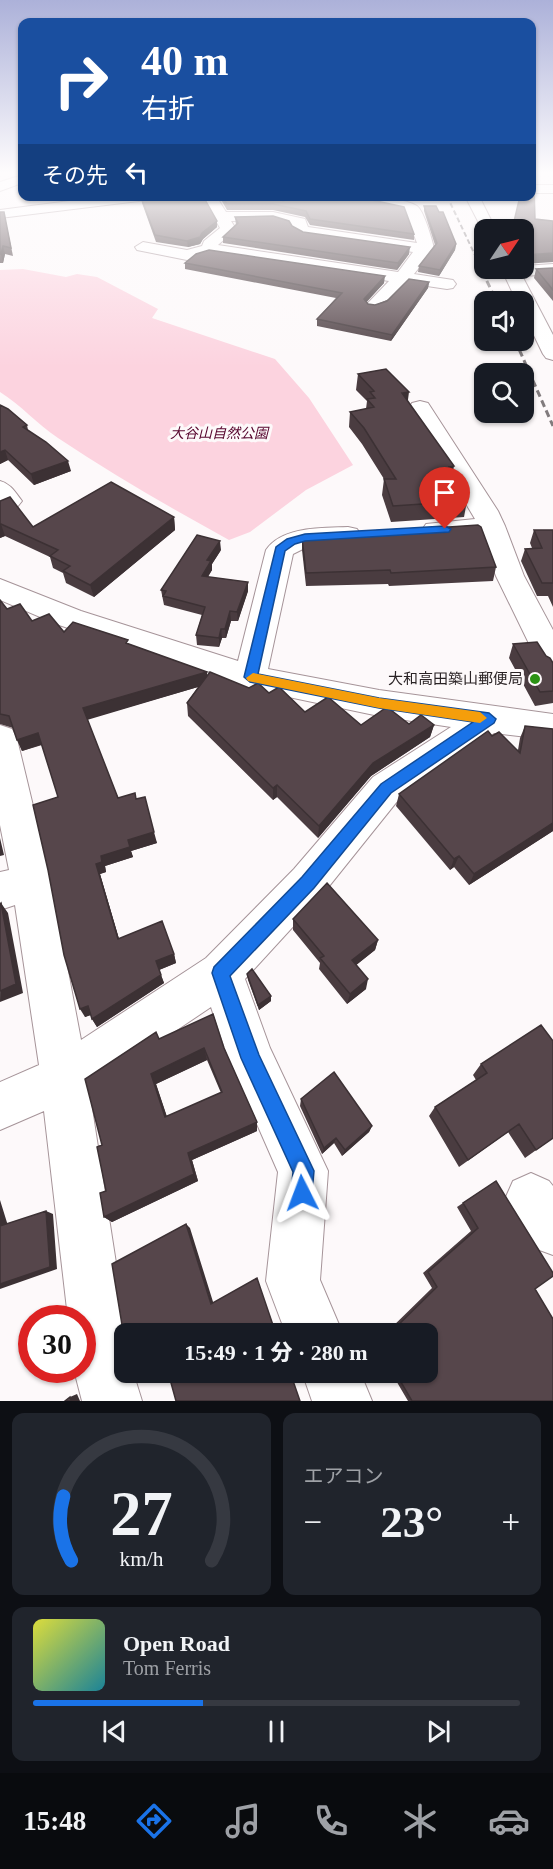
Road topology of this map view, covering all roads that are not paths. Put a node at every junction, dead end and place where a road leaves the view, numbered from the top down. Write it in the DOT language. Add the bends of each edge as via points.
graph roads {
  1 [pos="219,236"];
  2 [pos="340,236"];
  3 [pos="422,236"];
  4 [pos="144,247"];
  5 [pos="209,249"];
  6 [pos="426,249"];
  7 [pos="258,256"];
  8 [pos="534,269"];
  9 [pos="553,269"];
  10 [pos="402,278"];
  11 [pos="515,279"];
  12 [pos="447,284"];
  13 [pos="344,286"];
  14 [pos="376,296"];
  15 [pos="553,354"];
  16 [pos="420,408"];
  17 [pos="0,489"];
  18 [pos="0,503"];
  19 [pos="492,526"];
  20 [pos="410,531"];
  21 [pos="375,534"];
  22 [pos="0,589"];
  23 [pos="553,660"];
  24 [pos="250,677"];
  25 [pos="489,719"];
  26 [pos="553,727"];
  27 [pos="0,739"];
  28 [pos="15,886"];
  29 [pos="221,973"];
  30 [pos="64,1078"];
  31 [pos="0,1106"];
  32 [pos="310,1323"];
  33 [pos="335,1383"];
  34 [pos="112,1401"];
  35 [pos="342,1401"];
  1 -- 5 [label="main road"];
  2 -- 6 [label="main road"];
  3 -- 6 [label="main road"];
  4 -- 5 [label="main road" via="187,255"];
  5 -- 7 [label="main road"];
  6 -- 10 [label="main road"];
  7 -- 10 [label="main road"];
  7 -- 13 [label="main road" via="243,269"];
  8 -- 9 [label="main road"];
  10 -- 12 [label="main road"];
  10 -- 14 [label="main road"];
  11 -- 15 [label="main road"];
  16 -- 19 [label="main road"];
  17 -- 18 [label="main road" via="9,501"];
  19 -- 20 [label="main road"];
  19 -- 23 [label="main road" via="510,576"];
  21 -- 24 [label="main road" via="305,538 280,549"];
  22 -- 24 [label="main road" via="70,618"];
  24 -- 25 [label="main road" via="379,703"];
  25 -- 26 [label="main road"];
  25 -- 29 [label="main road" via="386,788 308,882"];
  27 -- 28 [label="main road"];
  28 -- 30 [label="main road"];
  29 -- 30 [label="main road"];
  29 -- 32 [label="main road" via="250,1058 303,1171 293,1281"];
  30 -- 31 [label="main road"];
  30 -- 34 [label="main road" via="103,1368"];
  33 -- 35 [label="main road"];
}
